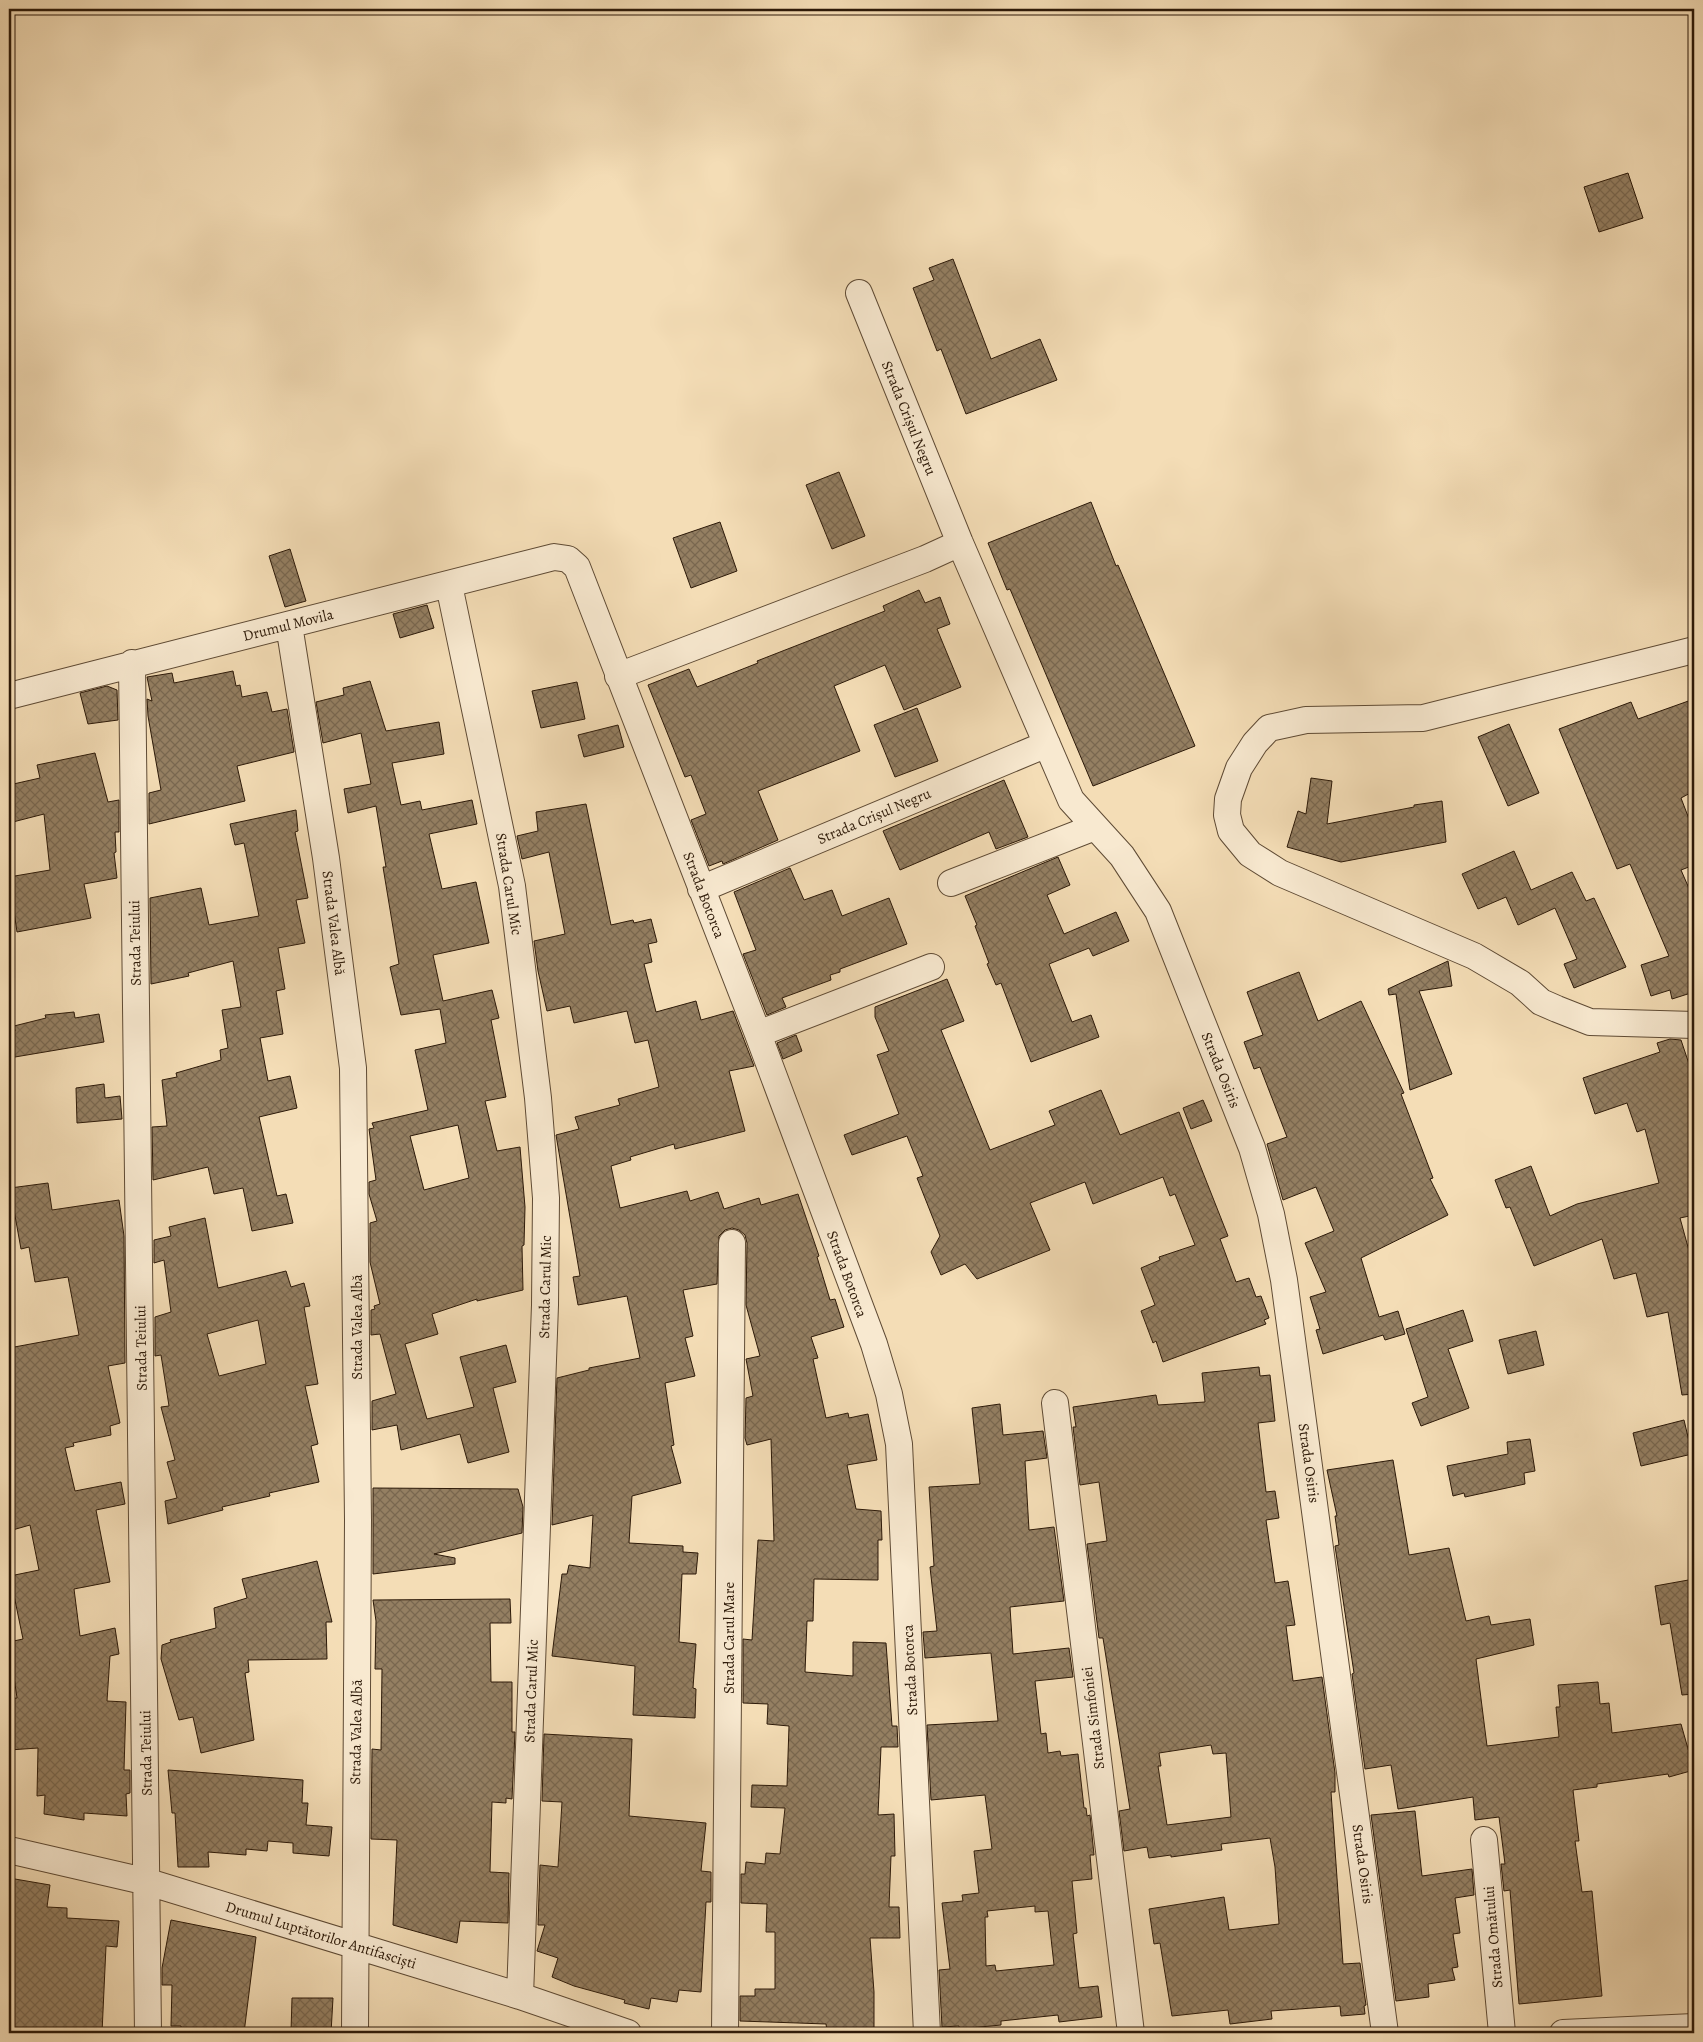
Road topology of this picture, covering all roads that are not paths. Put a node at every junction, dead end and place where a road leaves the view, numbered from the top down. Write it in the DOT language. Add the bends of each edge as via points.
graph roads {
  1 [pos="858,292"];
  2 [pos="960,543"];
  3 [pos="568,559"];
  4 [pos="449,585"];
  5 [pos="289,625"];
  6 [pos="1694,650"];
  7 [pos="132,663"];
  8 [pos="618,676"];
  9 [pos="9,696"];
  10 [pos="1046,744"];
  11 [pos="1095,826"];
  12 [pos="951,883"];
  13 [pos="701,889"];
  14 [pos="1158,911"];
  15 [pos="930,967"];
  16 [pos="1694,1025"];
  17 [pos="758,1034"];
  18 [pos="732,1243"];
  19 [pos="1055,1403"];
  20 [pos="1484,1840"];
  21 [pos="9,1850"];
  22 [pos="148,1882"];
  23 [pos="354,1945"];
  24 [pos="520,1996"];
  25 [pos="1694,2027"];
  26 [pos="148,2033"];
  27 [pos="355,2033"];
  28 [pos="628,2033"];
  29 [pos="725,2033"];
  30 [pos="927,2033"];
  31 [pos="1130,2033"];
  32 [pos="1385,2033"];
  33 [pos="1502,2033"];
  34 [pos="1562,2033"];
  1 -- 2 [label="street, Strada Crișul Negru"];
  2 -- 8 [label="street"];
  2 -- 10 [label="street, Strada Crișul Negru"];
  3 -- 4 [label="street, Drumul Movila" via="554,558"];
  3 -- 8 [label="street, Strada Botorca" via="577,567"];
  4 -- 5 [label="street, Drumul Movila"];
  4 -- 24 [label="street, Strada Carul Mic" via="512,886 538,1098 546,1198"];
  5 -- 7 [label="street, Drumul Movila"];
  5 -- 23 [label="street, Strada Valea Albă" via="326,858 353,1068 358,1520"];
  6 -- 16 [label="street" via="1423,718 1306,720 1269,728 1239,768 1228,799 1227,815 1231,831 1250,854 1280,873 1474,956 1520,983 1549,1006 1590,1022"];
  7 -- 9 [label="street, Drumul Movila"];
  7 -- 22 [label="street, Strada Teiului"];
  8 -- 13 [label="street, Strada Botorca"];
  10 -- 11 [label="street, Strada Crișul Negru" via="1071,800"];
  10 -- 13 [label="street, Strada Crișul Negru"];
  11 -- 12 [label="street"];
  11 -- 14 [label="street, Strada Crișul Negru" via="1122,856"];
  13 -- 17 [label="street, Strada Botorca"];
  14 -- 32 [label="street, Strada Osiris" via="1252,1148 1271,1214 1284,1280"];
  15 -- 17 [label="street"];
  17 -- 30 [label="street, Strada Botorca" via="874,1344 899,1444"];
  18 -- 29 [label="street, Strada Carul Mare"];
  19 -- 31 [label="street, Strada Simfoniei"];
  20 -- 33 [label="street, Strada Omătului"];
  21 -- 22 [label="street, Drumul Luptătorilor Antifasciști"];
  22 -- 23 [label="street, Drumul Luptătorilor Antifasciști"];
  22 -- 26 [label="street, Strada Teiului"];
  23 -- 24 [label="street, Drumul Luptătorilor Antifasciști"];
  23 -- 27 [label="street, Strada Valea Albă"];
  24 -- 28 [label="street, Drumul Luptătorilor Antifasciști"];
  25 -- 34 [label="street"];
}
